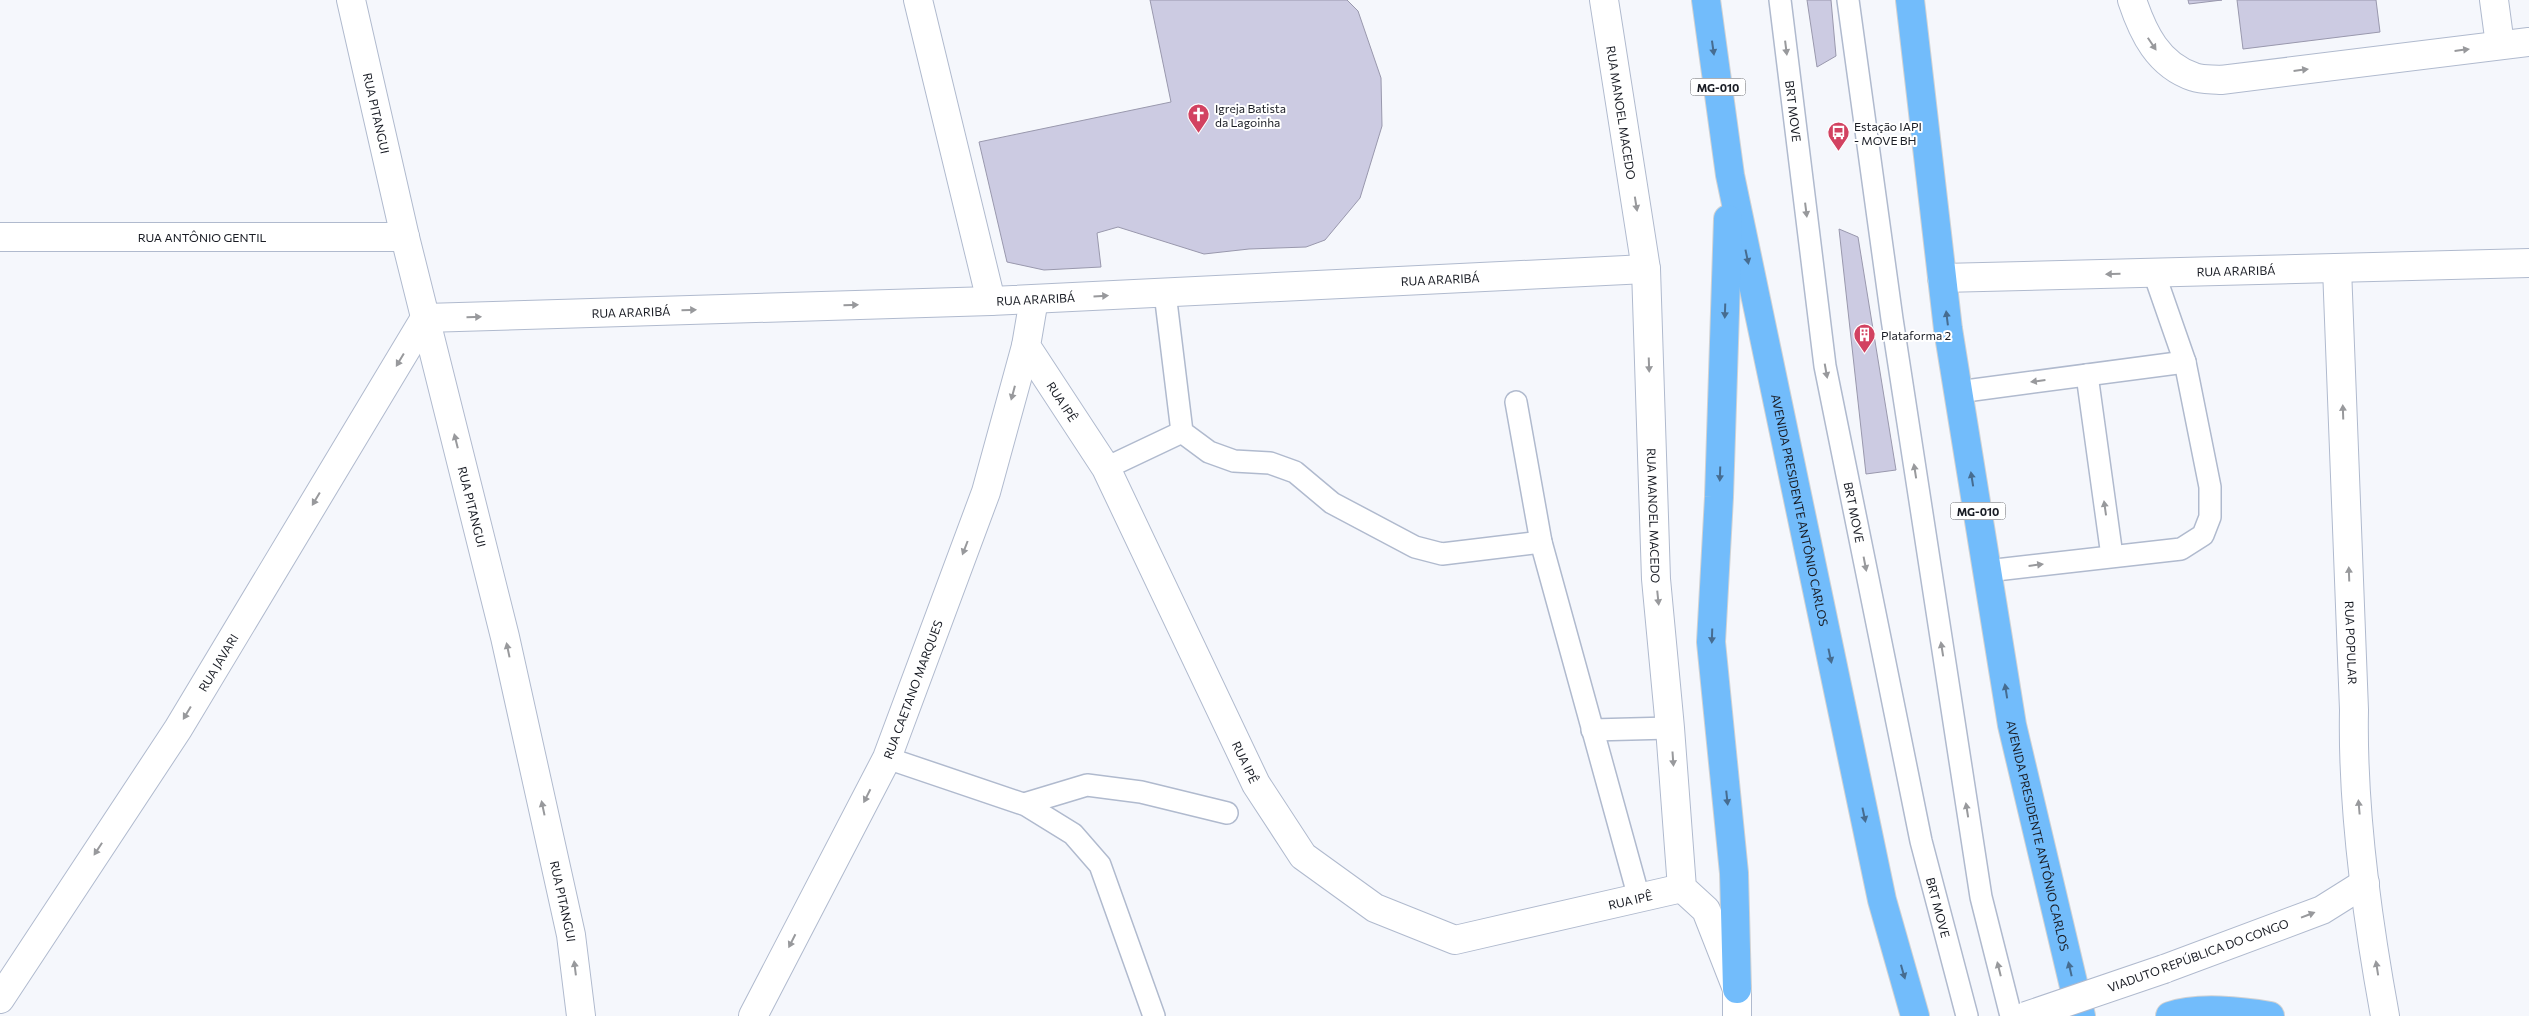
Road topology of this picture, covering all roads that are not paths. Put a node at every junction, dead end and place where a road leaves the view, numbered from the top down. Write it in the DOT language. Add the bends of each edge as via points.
graph roads {
  1 [pos="350,0"];
  2 [pos="1604,0"];
  3 [pos="1706,0"];
  4 [pos="1780,0"];
  5 [pos="1848,0"];
  6 [pos="1910,0"];
  7 [pos="2132,0"];
  8 [pos="2494,0"];
  9 [pos="921,1"];
  10 [pos="2529,42"];
  11 [pos="2500,46"];
  12 [pos="1730,175"];
  13 [pos="0,237"];
  14 [pos="404,237"];
  15 [pos="2529,263"];
  16 [pos="2337,268"];
  17 [pos="1646,269"];
  18 [pos="2154,273"];
  19 [pos="1942,278"];
  20 [pos="1165,293"];
  21 [pos="1034,299"];
  22 [pos="990,301"];
  23 [pos="425,318"];
  24 [pos="1026,346"];
  25 [pos="2185,362"];
  26 [pos="2087,375"];
  27 [pos="1958,392"];
  28 [pos="1516,402"];
  29 [pos="1182,432"];
  30 [pos="1106,468"];
  31 [pos="1541,542"];
  32 [pos="2112,556"];
  33 [pos="1987,571"];
  34 [pos="1670,728"];
  35 [pos="1592,730"];
  36 [pos="887,758"];
  37 [pos="1024,804"];
  38 [pos="1226,813"];
  39 [pos="2365,883"];
  40 [pos="1682,888"];
  41 [pos="1640,898"];
  42 [pos="0,999"];
  43 [pos="1739,1007"];
  44 [pos="2176,1014"];
  45 [pos="581,1016"];
  46 [pos="753,1016"];
  47 [pos="1154,1016"];
  48 [pos="1915,1016"];
  49 [pos="1967,1016"];
  50 [pos="2011,1016"];
  51 [pos="2026,1016"];
  52 [pos="2081,1016"];
  53 [pos="2270,1016"];
  54 [pos="2385,1016"];
  1 -- 14 [label="street, RUA PITANGUI"];
  2 -- 17 [label="street, RUA MANOEL MACEDO, one-way"];
  3 -- 12 [label="highway, AVENIDA PRESIDENTE ANTÔNIO CARLOS / MG-010, one-way"];
  4 -- 49 [label="lane, BRT MOVE, one-way" via="1826,366 1921,841"];
  50 -- 5 [label="lane, one-way" via="1981,897 1892,318"];
  6 -- 19 [label="highway, AVENIDA PRESIDENTE ANTÔNIO CARLOS / MG-010"];
  7 -- 11 [label="street, one-way" via="2142,29 2155,50 2173,67 2195,78 2221,80"];
  8 -- 11 [label="street"];
  9 -- 22 [label="street"];
  10 -- 11 [label="street"];
  12 -- 43 [label="highway, one-way" via="1711,642 1734,873"];
  12 -- 48 [label="highway, AVENIDA PRESIDENTE ANTÔNIO CARLOS / MG-010, one-way" via="1880,890"];
  13 -- 14 [label="street, RUA ANTÔNIO GENTIL"];
  14 -- 23 [label="street, RUA PITANGUI"];
  15 -- 16 [label="street, RUA ARARIBÁ"];
  16 -- 18 [label="street, RUA ARARIBÁ"];
  39 -- 16 [label="street, RUA POPULAR, one-way" via="2354,745"];
  17 -- 20 [label="street, RUA ARARIBÁ"];
  17 -- 34 [label="street, RUA MANOEL MACEDO, one-way" via="1656,579"];
  18 -- 19 [label="street, RUA ARARIBÁ, one-way"];
  18 -- 25 [label="lane"];
  27 -- 19 [label="highway, AVENIDA PRESIDENTE ANTÔNIO CARLOS / MG-010, one-way"];
  21 -- 20 [label="street, RUA ARARIBÁ, one-way"];
  20 -- 29 [label="lane"];
  21 -- 22 [label="street, RUA ARARIBÁ"];
  21 -- 24 [label="street"];
  23 -- 22 [label="street, RUA ARARIBÁ, one-way"];
  23 -- 42 [label="street, RUA JAVARI, one-way" via="178,729"];
  45 -- 23 [label="street, RUA PITANGUI, one-way" via="571,935 505,637"];
  24 -- 30 [label="street, RUA IPÊ"];
  24 -- 36 [label="street, RUA CAETANO MARQUES, one-way" via="986,492"];
  25 -- 26 [label="lane"];
  25 -- 32 [label="lane" via="2210,487 2210,517 2203,535 2181,549"];
  26 -- 27 [label="lane, one-way"];
  32 -- 26 [label="lane, one-way"];
  33 -- 27 [label="highway, AVENIDA PRESIDENTE ANTÔNIO CARLOS / MG-010, one-way"];
  28 -- 31 [label="lane"];
  29 -- 30 [label="lane"];
  29 -- 31 [label="lane" via="1209,452 1234,461 1270,463 1295,472 1332,503 1415,547 1442,554"];
  30 -- 41 [label="street, RUA IPÊ" via="1256,784 1304,856 1375,908 1455,940"];
  31 -- 35 [label="lane"];
  33 -- 32 [label="lane, one-way"];
  52 -- 33 [label="highway, AVENIDA PRESIDENTE ANTÔNIO CARLOS / MG-010, one-way" via="2012,725"];
  34 -- 35 [label="lane"];
  34 -- 40 [label="street, RUA MANOEL MACEDO, one-way"];
  35 -- 41 [label="lane"];
  36 -- 37 [label="lane"];
  36 -- 46 [label="street, RUA CAETANO MARQUES, one-way"];
  37 -- 38 [label="lane" via="1087,785 1141,792"];
  37 -- 47 [label="lane" via="1073,834 1100,865"];
  51 -- 39 [label="street, VIADUTO REPÚBLICA DO CONGO, one-way, bridge" via="2164,970 2322,910"];
  54 -- 39 [label="street, RUA POPULAR, one-way"];
  40 -- 41 [label="street, RUA IPÊ"];
  40 -- 43 [label="street" via="1706,910"];
  44 -- 53 [label="highway" via="2227,1011"];
}
